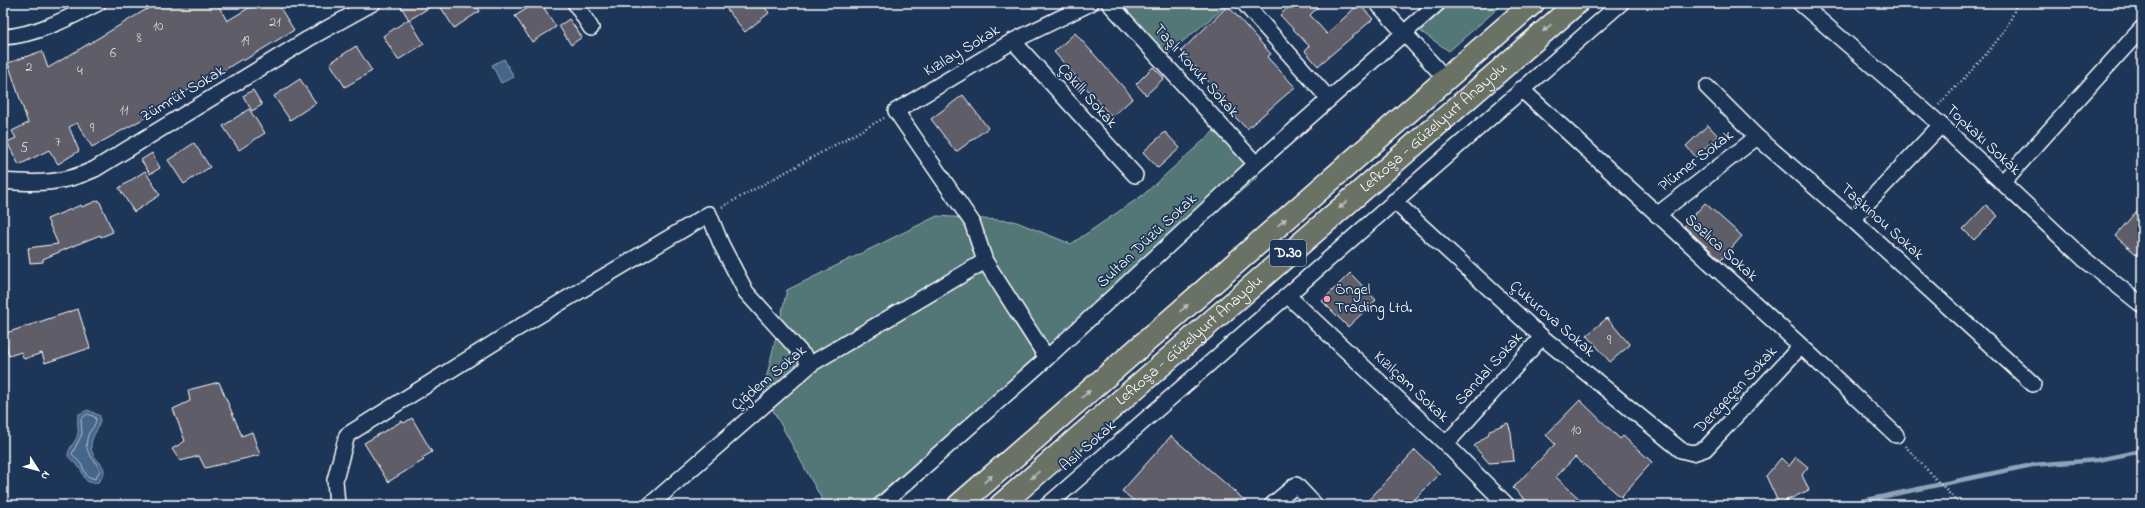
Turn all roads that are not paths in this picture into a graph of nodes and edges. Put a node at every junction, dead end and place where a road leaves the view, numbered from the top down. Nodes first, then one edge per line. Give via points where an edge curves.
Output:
1 (98, 3) edge
2 (372, 3) edge
3 (575, 3) edge
4 (1091, 3) edge
5 (1108, 3) edge
6 (1244, 3) edge
7 (1377, 3) edge
8 (1438, 3) edge
9 (1533, 3) edge
10 (1577, 3) edge
11 (1621, 3) edge
12 (1800, 3) edge
13 (591, 28) dead end
14 (2142, 28) edge
15 (1404, 33) junction
16 (3, 37) edge
17 (1012, 41) junction
18 (1445, 78) junction
19 (1707, 86) dead end
20 (1521, 89) junction
21 (1329, 99) junction
22 (1941, 125) junction
23 (1757, 137) junction
24 (1256, 164) junction
25 (1135, 175) dead end
26 (3, 181) edge
27 (2002, 182) junction
28 (1394, 201) junction
29 (1657, 215) junction
30 (1852, 219) junction
31 (985, 261) junction
32 (1288, 296) junction
33 (2142, 305) edge
34 (1542, 337) junction
35 (1801, 346) junction
36 (1047, 358) junction
37 (811, 364) junction
38 (2033, 384) dead end
39 (1896, 435) road end
40 (1446, 444) junction
41 (1694, 453) joint
42 (337, 505) edge
43 (650, 505) edge
44 (881, 505) edge
45 (959, 505) edge
46 (1001, 505) edge
47 (1048, 505) edge
48 (1272, 505) edge
49 (1315, 505) edge
50 (1507, 505) edge

1 - 16 street via 75,15 17,36
2 - 26 street, Zümrüt Sokak via 95,169 75,178 52,182 29,184
3 - 13 street
4 - 17 street, Kızılay Sokak
5 - 24 street, Taşlı Kovuk Sokak
6 - 21 street
7 - 15 street
8 - 15 street, Sultan Düzü Sokak
9 - 18 highway, Lefkoşa - Güzelyurt Anayolu / D.30
10 -> 46 highway, Lefkoşa - Güzelyurt Anayolu / D.30
11 - 20 street, Asil Sokak
12 - 22 street, Topkakı Sokak
14 - 27 street
15 - 18 street
15 - 21 street, Sultan Düzü Sokak
17 - 25 street, Çakıllı Sokak
17 - 31 street, Kızılay Sokak via 896,111 972,222
45 -> 18 highway, Lefkoşa - Güzelyurt Anayolu / D.30
19 - 23 street, Taşkınou Sokak
20 - 28 street, Asil Sokak
20 - 29 street, Sazlıca Sokak
21 - 24 street, Sultan Düzü Sokak
22 - 27 street, Topkakı Sokak
22 - 30 street
23 - 29 street, Plümer Sokak
23 - 30 street, Taşkınou Sokak
24 - 36 street, Sultan Düzü Sokak
27 - 33 street, Topkakı Sokak via 2084,260
28 - 32 street, Asil Sokak
28 - 34 street, Çukurova Sokak
29 - 35 street, Sazlıca Sokak
30 - 38 street, Taşkınou Sokak
31 - 36 street
31 - 37 street, Çığdem Sokak
32 - 40 street, Kızılçam Sokak
32 - 47 street, Asil Sokak
34 - 40 street, Sandal Sokak
34 - 41 street, Çukurova Sokak via 1681,450
35 - 39 street, Sazlıca Sokak
35 - 41 street, Deregeçen Sokak via 1705,449
36 - 44 street, Sultan Düzü Sokak
37 - 42 street via 746,292 721,244 709,214 516,329 347,435 335,480
37 - 43 street, Çığdem Sokak
40 - 50 street, Kızılçam Sokak
48 - 49 street via 1296,485

